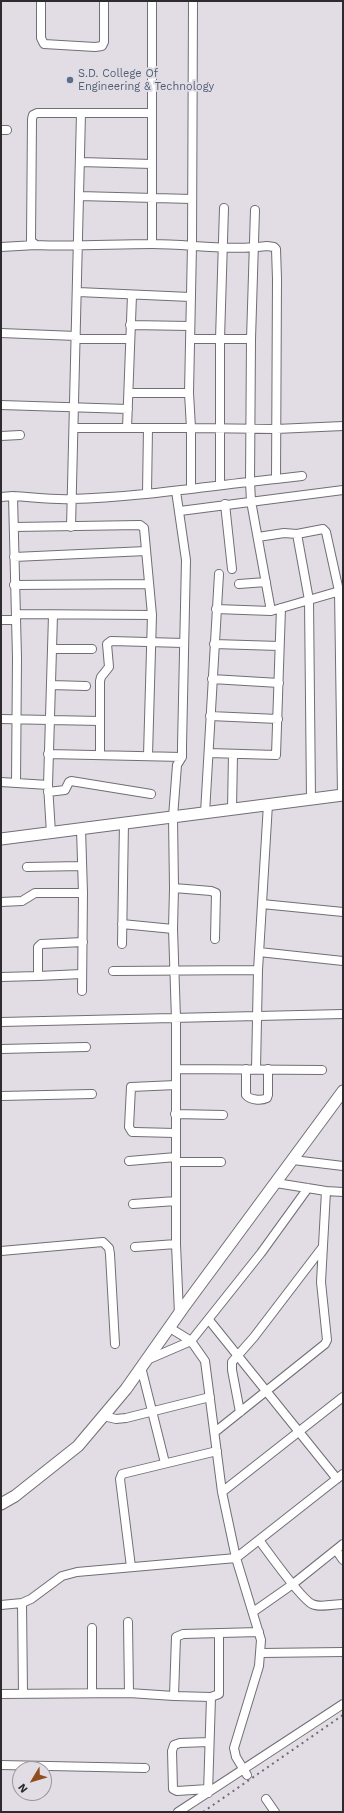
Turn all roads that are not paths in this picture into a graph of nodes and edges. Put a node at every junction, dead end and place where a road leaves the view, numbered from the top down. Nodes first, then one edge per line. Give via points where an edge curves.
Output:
1 (41, 1) edge
2 (104, 1) edge
3 (152, 1) edge
4 (193, 1) edge
5 (151, 112) junction
6 (81, 113) junction
7 (80, 162) junction
8 (152, 164) junction
9 (79, 196) junction
10 (152, 198) junction
11 (192, 199) junction
12 (224, 208) dead end
13 (254, 210) dead end
14 (152, 244) junction
15 (192, 245) junction
16 (36, 246) junction
17 (1, 247) edge
18 (79, 247) junction
19 (222, 248) junction
20 (254, 248) junction
21 (78, 292) junction
22 (132, 295) junction
23 (190, 297) junction
24 (130, 325) junction
25 (190, 326) junction
26 (1, 333) edge
27 (76, 338) junction
28 (130, 339) junction
29 (191, 339) junction
30 (220, 339) junction
31 (251, 339) junction
32 (129, 393) junction
33 (189, 393) junction
34 (1, 405) edge
35 (74, 408) junction
36 (128, 409) junction
37 (343, 426) edge
38 (74, 428) junction
39 (127, 428) junction
40 (148, 428) junction
41 (191, 428) junction
42 (251, 428) junction
43 (220, 429) junction
44 (276, 429) junction
45 (20, 435) dead end
46 (1, 436) edge
47 (302, 476) dead end
48 (276, 479) junction
49 (250, 482) junction
50 (220, 484) junction
51 (191, 489) junction
52 (343, 490) edge
53 (176, 491) junction
54 (147, 493) junction
55 (14, 496) junction
56 (1, 497) edge
57 (70, 499) junction
58 (251, 500) junction
59 (225, 504) junction
60 (180, 511) junction
61 (14, 527) junction
62 (71, 527) junction
63 (297, 534) junction
64 (258, 537) junction
65 (146, 551) junction
66 (14, 557) junction
67 (232, 569) dead end
68 (219, 574) dead end
69 (266, 582) junction
70 (150, 584) junction
71 (239, 584) dead end
72 (14, 585) junction
73 (341, 591) edge
74 (309, 600) junction
75 (281, 608) junction
76 (216, 609) junction
77 (271, 611) junction
78 (53, 615) junction
79 (152, 615) junction
80 (16, 617) junction
81 (1, 620) edge
82 (151, 643) junction
83 (184, 643) junction
84 (214, 644) junction
85 (279, 646) junction
86 (52, 649) junction
87 (92, 649) dead end
88 (212, 679) junction
89 (279, 683) junction
90 (51, 685) junction
91 (86, 686) dead end
92 (210, 716) junction
93 (1, 719) edge
94 (278, 719) junction
95 (16, 720) junction
96 (50, 720) junction
97 (100, 720) junction
98 (209, 753) junction
99 (48, 754) junction
100 (233, 754) junction
101 (100, 755) junction
102 (148, 755) junction
103 (182, 757) junction
104 (1, 782) edge
105 (16, 783) junction
106 (48, 789) junction
107 (151, 794) dead end
108 (343, 795) edge
109 (311, 799) junction
110 (268, 804) junction
111 (232, 809) junction
112 (205, 813) junction
113 (173, 817) junction
114 (124, 822) junction
115 (81, 829) junction
116 (51, 833) junction
117 (1, 839) edge
118 (82, 866) junction
119 (28, 867) dead end
120 (174, 888) junction
121 (83, 893) junction
122 (1, 902) edge
123 (262, 904) junction
124 (343, 912) edge
125 (122, 924) junction
126 (173, 929) junction
127 (215, 939) dead end
128 (83, 942) junction
129 (122, 944) dead end
130 (259, 952) junction
131 (343, 961) edge
132 (174, 969) junction
133 (258, 970) junction
134 (113, 971) dead end
135 (82, 974) junction
136 (38, 976) junction
137 (1, 977) edge
138 (82, 991) dead end
139 (343, 1014) edge
140 (256, 1016) junction
141 (176, 1019) junction
142 (1, 1022) edge
143 (86, 1047) dead end
144 (1, 1049) edge
145 (176, 1069) junction
146 (246, 1069) junction
147 (256, 1069) junction
148 (268, 1069) junction
149 (322, 1070) dead end
150 (176, 1085) junction
151 (343, 1092) edge
152 (92, 1094) dead end
153 (1, 1096) edge
154 (175, 1114) junction
155 (223, 1115) dead end
156 (175, 1133) junction
157 (129, 1160) dead end
158 (176, 1160) junction
159 (293, 1160) junction
160 (220, 1162) dead end
161 (343, 1166) edge
162 (276, 1183) junction
163 (308, 1188) junction
164 (326, 1191) junction
165 (343, 1192) edge
166 (176, 1201) junction
167 (133, 1204) dead end
168 (176, 1244) junction
169 (135, 1247) dead end
170 (322, 1248) junction
171 (1, 1251) edge
172 (179, 1314) junction
173 (209, 1320) junction
174 (170, 1328) junction
175 (191, 1341) junction
176 (115, 1344) dead end
177 (237, 1354) junction
178 (144, 1364) junction
179 (266, 1391) junction
180 (210, 1397) junction
181 (343, 1397) edge
182 (152, 1411) junction
183 (240, 1412) junction
184 (103, 1416) junction
185 (299, 1431) junction
186 (215, 1432) junction
187 (217, 1450) junction
188 (165, 1463) junction
189 (340, 1476) edge
190 (222, 1492) junction
191 (1, 1504) edge
192 (259, 1540) junction
193 (343, 1544) edge
194 (336, 1550) junction
195 (236, 1558) junction
196 (343, 1560) edge
197 (131, 1567) junction
198 (293, 1584) junction
199 (22, 1603) junction
200 (343, 1604) edge
201 (1, 1605) edge
202 (253, 1612) junction
203 (128, 1622) dead end
204 (92, 1628) dead end
205 (258, 1632) junction
206 (219, 1635) junction
207 (343, 1652) edge
208 (261, 1653) junction
209 (92, 1693) junction
210 (129, 1693) junction
211 (1, 1694) edge
212 (23, 1694) junction
213 (174, 1696) junction
214 (211, 1697) junction
215 (343, 1704) edge
216 (209, 1742) junction
217 (1, 1766) edge
218 (145, 1768) dead end
219 (245, 1772) junction
220 (208, 1791) junction
221 (266, 1799) dead end
222 (178, 1812) edge
223 (276, 1812) edge

1 - 2 street via 41,38 44,44 95,47 102,46 104,42
3 - 5 street
4 - 11 street
5 - 6 street
5 - 8 street
6 - 7 street
6 - 16 street via 33,115 31,238
7 - 8 street
7 - 9 street
8 - 10 street
9 - 10 street
9 - 18 street
10 - 11 street
10 - 14 street
11 - 15 street
12 - 19 street
13 - 20 street
14 - 15 street
14 - 18 street
15 - 19 street
15 - 23 street
16 - 17 street
16 - 18 street
18 - 21 street
19 - 20 street
19 - 30 street
20 - 31 street
20 - 44 street via 267,246 276,249
21 - 22 street
21 - 27 street
22 - 23 street
22 - 24 street
23 - 25 street
24 - 25 street
24 - 28 street
25 - 29 street
26 - 27 street
27 - 28 street
27 - 35 street
28 - 32 street
29 - 30 street
29 - 33 street
30 - 31 street
30 - 43 street
31 - 42 street
32 - 33 street
32 - 36 street
33 - 41 street
34 - 35 street
35 - 36 street
35 - 38 street
36 - 39 street
37 - 44 street
38 - 39 street
38 - 57 street
39 - 40 street
40 - 41 street
40 - 54 street
41 - 43 street
41 - 51 street
42 - 43 street
42 - 44 street
42 - 49 street
43 - 50 street
44 - 48 street
45 - 46 street
47 - 48 street
48 - 49 street
49 - 50 street
49 - 58 street
50 - 51 street
51 - 53 street
52 - 58 street
53 - 54 street
53 - 60 street
54 - 57 street
55 - 56 street
55 - 57 street
55 - 61 street
57 - 62 street
58 - 59 street
58 - 64 street
59 - 60 street
59 - 67 street
60 - 83 street via 186,560
61 - 62 street
61 - 66 street
62 - 65 street via 140,526 144,528
63 - 64 street
63 - 73 street via 325,530
63 - 74 street
64 - 69 street
65 - 66 street
65 - 70 street
66 - 72 street
68 - 76 street
69 - 71 street
69 - 77 street
70 - 72 street
70 - 79 street
72 - 80 street
73 - 74 street
73 - 108 street
74 - 75 street
74 - 109 street
75 - 77 street
75 - 85 street
76 - 77 street
76 - 84 street
78 - 79 street
78 - 80 street
78 - 86 street
79 - 82 street
80 - 81 street
80 - 95 street
82 - 83 street
82 - 97 street via 111,641 107,644 109,667 100,680
82 - 102 street
83 - 103 street
84 - 85 street
84 - 88 street
85 - 89 street
86 - 87 street
86 - 90 street
88 - 89 street
88 - 92 street
89 - 94 street
90 - 91 street
90 - 96 street
92 - 94 street
92 - 98 street
93 - 95 street
94 - 100 street via 276,754
95 - 96 street
95 - 105 street
96 - 97 street
96 - 99 street
97 - 101 street
98 - 100 street
98 - 112 street
99 - 101 street
99 - 106 street
100 - 111 street
101 - 102 street
102 - 103 street
103 - 113 street via 177,765
104 - 105 street
105 - 106 street
106 - 107 street via 65,790 71,781
106 - 116 street
108 - 109 main road
109 - 110 main road
110 - 111 main road
110 - 123 street
111 - 112 main road
112 - 113 main road
113 - 114 main road
113 - 120 street
114 - 115 main road
114 - 125 street
115 - 116 main road
115 - 118 street
116 - 117 main road
118 - 119 street
118 - 121 street
120 - 126 street
120 - 127 street via 211,890 216,893
121 - 122 street via 35,893 22,901
121 - 128 street
123 - 124 street
123 - 130 street
125 - 126 street
125 - 129 street
126 - 132 street
128 - 135 street
128 - 136 street via 40,944
130 - 131 street
130 - 133 street
132 - 133 street
132 - 134 street
132 - 141 street
133 - 140 street
135 - 136 street
135 - 138 street
136 - 137 street
139 - 140 street
140 - 141 street
140 - 147 street
141 - 142 street
141 - 145 street
143 - 144 street
145 - 146 street
145 - 150 street
146 - 147 street
146 - 148 street via 246,1095 262,1100 267,1098 268,1094
147 - 148 street
148 - 149 street
150 - 154 street
150 - 156 street via 131,1087 129,1127 135,1132
151 - 159 main road
152 - 153 street
154 - 155 street
154 - 156 street
156 - 158 street
157 - 158 street
158 - 160 street
158 - 166 street
159 - 161 street
159 - 162 main road
162 - 163 street
162 - 172 main road
163 - 164 street
163 - 173 street
164 - 165 street
164 - 170 street
166 - 167 street
166 - 168 street
168 - 169 street
168 - 172 street
170 - 177 street via 254,1338
170 - 179 street via 321,1293 327,1340
171 - 176 street via 103,1242 106,1244 110,1254
172 - 174 main road
173 - 175 street
173 - 177 street
174 - 175 street
174 - 178 main road
175 - 178 street
175 - 180 street via 205,1360
177 - 179 street
177 - 183 street via 232,1367
178 - 182 street
178 - 184 main road
179 - 183 street
179 - 185 street
180 - 182 street
180 - 186 street
181 - 185 street
182 - 184 street via 121,1419
182 - 188 street
183 - 186 street
184 - 191 main road via 78,1446 15,1496
185 - 189 street
185 - 190 street
186 - 187 street
187 - 188 street
187 - 190 street
188 - 197 street via 124,1473 120,1479
189 - 192 street
190 - 195 street
192 - 195 street
192 - 198 street
193 - 194 street
194 - 196 street
194 - 198 street
195 - 197 street
195 - 202 street
197 - 199 street via 67,1575
198 - 200 street via 313,1605
198 - 202 street
199 - 201 street
199 - 212 street
202 - 205 street
203 - 210 street
204 - 209 street
205 - 206 street
205 - 208 street
206 - 213 street via 183,1634 176,1637
206 - 214 street via 220,1692 218,1696
207 - 208 street
208 - 219 street via 234,1745 236,1756
209 - 210 street
209 - 212 street
210 - 213 street
211 - 212 street
213 - 214 street
214 - 216 street
215 - 219 street
216 - 220 street
216 - 220 street via 180,1743 174,1745 172,1751 172,1789
217 - 218 street
219 - 220 street
220 - 222 street
221 - 223 street

